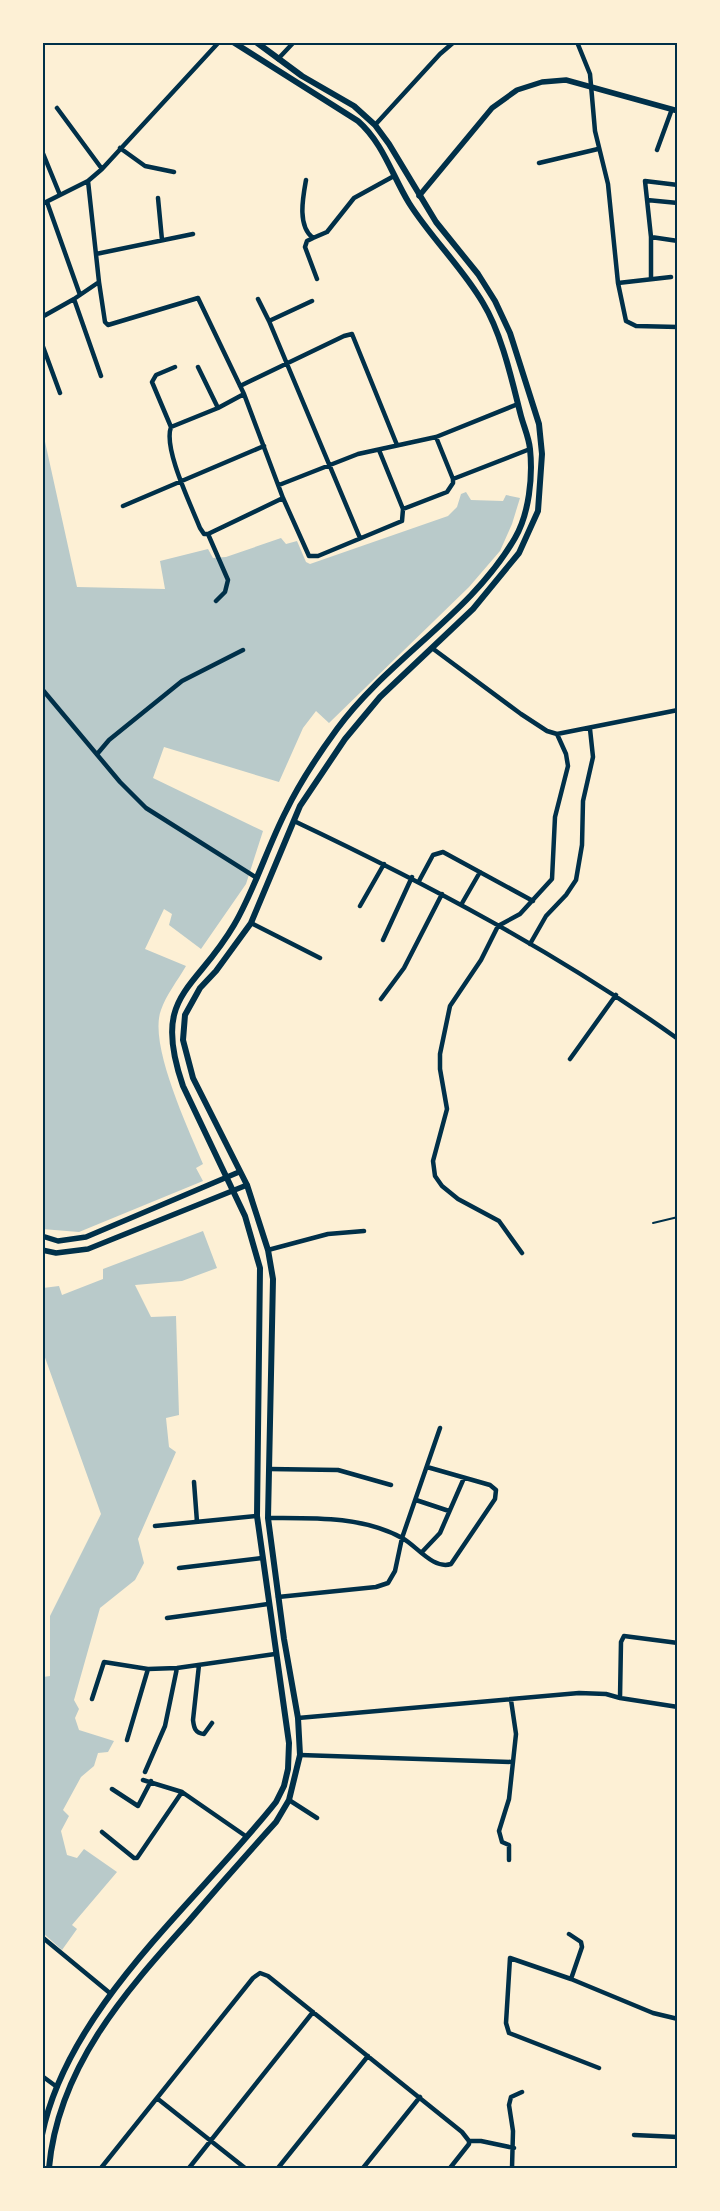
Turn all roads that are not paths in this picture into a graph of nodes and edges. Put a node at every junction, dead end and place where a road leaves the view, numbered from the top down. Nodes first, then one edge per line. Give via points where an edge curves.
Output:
1 (219, 42) edge
2 (233, 42) edge
3 (256, 42) edge
4 (294, 42) edge
5 (454, 42) edge
6 (577, 42) edge
7 (278, 59) junction
8 (593, 89) junction
9 (57, 108) dead end
10 (675, 110) edge
11 (375, 125) junction
12 (120, 148) junction
13 (598, 149) junction
14 (657, 150) dead end
15 (42, 151) edge
16 (539, 163) dead end
17 (102, 169) junction
18 (174, 172) dead end
19 (394, 176) junction
20 (306, 180) dead end
21 (88, 181) junction
22 (678, 185) edge
23 (60, 195) junction
24 (419, 196) junction
25 (158, 198) dead end
26 (647, 200) junction
27 (408, 202) junction
28 (45, 203) edge
29 (678, 203) edge
30 (193, 234) dead end
31 (651, 237) junction
32 (313, 238) junction
33 (162, 240) junction
34 (678, 241) edge
35 (96, 254) junction
36 (671, 277) dead end
37 (650, 278) junction
38 (317, 279) dead end
39 (99, 282) junction
40 (618, 283) junction
41 (80, 295) junction
42 (74, 299) junction
43 (258, 299) dead end
44 (312, 300) dead end
45 (42, 317) edge
46 (269, 321) junction
47 (678, 327) edge
48 (42, 344) edge
49 (288, 365) junction
50 (175, 367) dead end
51 (198, 367) dead end
52 (522, 372) junction
53 (101, 376) dead end
54 (510, 377) junction
55 (240, 386) junction
56 (60, 393) dead end
57 (244, 394) junction
58 (531, 400) junction
59 (518, 404) junction
60 (218, 408) junction
61 (171, 426) junction
62 (436, 437) junction
63 (397, 444) junction
64 (264, 446) junction
65 (530, 449) junction
66 (379, 450) junction
67 (328, 464) junction
68 (453, 479) junction
69 (182, 480) junction
70 (279, 485) junction
71 (283, 498) junction
72 (123, 506) dead end
73 (403, 509) junction
74 (208, 534) junction
75 (360, 538) junction
76 (216, 601) dead end
77 (464, 601) junction
78 (473, 609) junction
79 (443, 622) junction
80 (451, 631) junction
81 (432, 648) junction
82 (243, 650) dead end
83 (42, 688) edge
84 (678, 710) edge
85 (590, 729) junction
86 (560, 734) junction
87 (98, 754) junction
88 (294, 821) junction
89 (384, 864) junction
90 (480, 872) junction
91 (412, 877) junction
92 (257, 878) junction
93 (419, 881) junction
94 (442, 894) junction
95 (532, 901) junction
96 (461, 905) junction
97 (360, 906) dead end
98 (251, 923) junction
99 (498, 926) junction
100 (383, 940) dead end
101 (530, 944) junction
102 (320, 958) dead end
103 (616, 995) junction
104 (381, 999) dead end
105 (678, 1039) edge
106 (570, 1059) dead end
107 (239, 1172) junction
108 (226, 1177) junction
109 (247, 1185) junction
110 (233, 1191) junction
111 (678, 1218) edge
112 (653, 1223) dead end
113 (364, 1231) dead end
114 (42, 1236) edge
115 (42, 1250) edge
116 (268, 1250) junction
117 (522, 1253) dead end
118 (440, 1428) dead end
119 (258, 1430) junction
120 (270, 1430) junction
121 (427, 1467) junction
122 (269, 1469) junction
123 (464, 1478) junction
124 (194, 1482) dead end
125 (391, 1485) dead end
126 (416, 1500) junction
127 (449, 1511) junction
128 (257, 1516) junction
129 (268, 1518) junction
130 (197, 1522) junction
131 (156, 1526) dead end
132 (402, 1538) junction
133 (422, 1552) junction
134 (262, 1558) junction
135 (180, 1568) dead end
136 (278, 1598) junction
137 (268, 1604) junction
138 (167, 1618) dead end
139 (678, 1643) edge
140 (275, 1654) junction
141 (199, 1665) junction
142 (148, 1668) junction
143 (177, 1668) junction
144 (92, 1698) dead end
145 (620, 1698) junction
146 (511, 1700) junction
147 (678, 1707) edge
148 (298, 1718) junction
149 (212, 1723) dead end
150 (127, 1740) dead end
151 (300, 1755) junction
152 (512, 1762) junction
153 (145, 1772) dead end
154 (143, 1780) dead end
155 (151, 1781) junction
156 (112, 1789) dead end
157 (182, 1792) junction
158 (289, 1800) junction
159 (317, 1818) dead end
160 (102, 1832) dead end
161 (247, 1837) junction
162 (509, 1860) dead end
163 (569, 1934) dead end
164 (42, 1937) edge
165 (571, 1979) junction
166 (111, 1994) junction
167 (313, 2012) junction
168 (678, 2019) edge
169 (88, 2030) junction
170 (97, 2037) junction
171 (77, 2047) junction
172 (87, 2054) junction
173 (368, 2056) junction
174 (599, 2068) dead end
175 (42, 2076) edge
176 (57, 2087) junction
177 (522, 2092) dead end
178 (420, 2097) junction
179 (158, 2100) junction
180 (42, 2135) edge
181 (634, 2135) dead end
182 (678, 2137) edge
183 (469, 2141) junction
184 (211, 2142) junction
185 (514, 2148) junction
186 (49, 2168) edge
187 (101, 2168) edge
188 (189, 2168) edge
189 (244, 2168) edge
190 (278, 2168) edge
191 (363, 2168) edge
192 (450, 2168) edge
193 (512, 2168) edge

1 - 12 street
2 - 19 main road via 369,130
3 - 7 main road
4 - 7 street
5 - 11 street
6 - 8 street via 588,64
7 - 11 main road via 354,106
8 - 10 street
8 - 13 street
8 - 24 street via 556,80 517,90 501,100 476,126
9 - 17 street
10 - 14 street
11 - 24 main road
12 - 17 street
12 - 18 street via 142,165
13 - 16 street
13 - 40 street via 608,184
15 - 23 street
17 - 21 street
19 - 27 main road
19 - 32 street via 354,198 327,232
20 - 32 street via 303,217 309,236
21 - 23 street
21 - 35 street
22 - 26 street via 645,181
23 - 28 street
24 - 27 main road
24 - 52 main road via 495,301
25 - 33 street
26 - 29 street
26 - 31 street
27 - 54 main road via 483,302 498,336
28 - 41 street
30 - 33 street
31 - 34 street
31 - 37 street
32 - 38 street via 305,247
33 - 35 street
35 - 39 street
36 - 37 street
37 - 40 street
39 - 41 street
39 - 55 street via 105,322 111,326 198,298
40 - 47 street via 628,323
41 - 42 street
42 - 45 street
42 - 53 street
43 - 46 street
44 - 46 street
46 - 49 street
48 - 56 street
49 - 55 street
49 - 63 street via 352,334
49 - 67 street
50 - 61 street via 156,375 152,382
51 - 60 street
52 - 54 main road
52 - 58 main road
54 - 59 main road
55 - 57 street
57 - 60 street
57 - 64 street
58 - 59 main road
58 - 78 main road via 539,424 542,454 538,511 519,553
59 - 62 street
59 - 65 main road
60 - 61 street
61 - 69 street via 170,448
62 - 63 street
62 - 68 street
63 - 66 street
64 - 69 street
64 - 70 street
65 - 68 street
65 - 77 main road via 530,482 517,535
66 - 67 street
66 - 73 street
67 - 70 street
67 - 75 street
68 - 73 street via 447,492
69 - 72 street
69 - 74 street via 200,528
70 - 71 street
71 - 74 street
71 - 75 street via 309,556 318,556
73 - 75 street via 402,521
74 - 76 street via 228,580 226,592
77 - 78 main road
77 - 79 main road
78 - 80 main road
79 - 80 main road
79 - 92 main road via 360,701 334,733 298,787
80 - 81 main road
81 - 86 street via 521,714 547,731
81 - 88 main road via 380,697 345,739 322,771
82 - 87 street via 182,681 109,740
83 - 87 street
84 - 85 street
85 - 86 street
85 - 101 street via 593,757 583,801 582,845 576,880 542,921
86 - 95 street via 568,766 555,817 553,874
87 - 92 street via 146,808
88 - 89 street
88 - 98 main road
89 - 91 street
89 - 97 street
90 - 93 street via 439,852 433,855
90 - 95 street
90 - 96 street
91 - 93 street
91 - 100 street
92 - 108 main road via 229,933 179,999 171,1032 172,1049 183,1086
93 - 94 street
94 - 96 street
94 - 104 street via 404,968
95 - 99 street via 520,914
96 - 99 street
98 - 102 street
98 - 107 main road via 191,1001 182,1024 193,1078
99 - 101 street
99 - 117 street via 482,960 454,1000 447,1017 440,1063 447,1109 433,1166 442,1186 458,1199 495,1218
101 - 103 street
103 - 105 street
103 - 106 street
107 - 108 street
107 - 109 main road
108 - 110 main road
108 - 114 street via 86,1238 58,1241
109 - 110 street
109 - 116 main road
110 - 115 street via 88,1249 56,1253
110 - 119 main road via 246,1216 260,1268
111 - 112 lane
113 - 116 street via 328,1234
116 - 120 main road via 274,1312
118 - 121 street
119 - 120 main road
119 - 128 main road
120 - 122 main road
121 - 123 street
121 - 126 street
122 - 125 street via 338,1470
122 - 129 main road
123 - 127 street
123 - 133 street via 490,1485 496,1490 495,1499 451,1564 439,1565
124 - 130 street
126 - 127 street
126 - 132 street
127 - 133 street via 440,1533
128 - 130 street
128 - 134 main road
129 - 132 street via 311,1518 366,1524
129 - 136 main road
130 - 131 street
132 - 133 street
132 - 136 street via 395,1571 384,1586
134 - 135 street
134 - 137 main road
136 - 148 main road
137 - 138 street
137 - 140 main road
139 - 145 street via 624,1636 621,1642
140 - 141 street
140 - 161 main road via 286,1714 288,1769 276,1802
141 - 143 street
141 - 149 street via 194,1728 204,1734
142 - 143 street
142 - 144 street via 104,1662
142 - 150 street
143 - 153 street via 165,1726
145 - 146 street via 579,1693
145 - 147 street
146 - 148 street
146 - 152 street via 516,1734
148 - 151 main road
151 - 152 street
151 - 158 main road
152 - 162 street via 510,1799 499,1831 502,1842 509,1845
154 - 155 street
155 - 156 street via 138,1806
155 - 157 street
157 - 160 street via 137,1858
157 - 161 street
158 - 159 street
158 - 170 main road via 276,1822 130,1988
161 - 166 main road
163 - 165 street via 581,1942 582,1947
164 - 166 street
165 - 168 street via 653,2013
165 - 174 street via 510,1958 507,2028 512,2036
166 - 169 main road
167 - 173 street
167 - 179 street via 268,1976 256,1974
167 - 184 street
169 - 170 main road
169 - 171 main road
170 - 172 main road
171 - 172 main road
171 - 176 main road
172 - 186 main road via 57,2118
173 - 178 street
173 - 190 street
175 - 176 street
176 - 180 main road
177 - 185 street via 511,2098 509,2105
178 - 183 street
178 - 191 street
179 - 184 street
179 - 187 street
181 - 182 street
183 - 185 street via 481,2140
183 - 192 street
184 - 188 street
184 - 189 street
185 - 193 street

